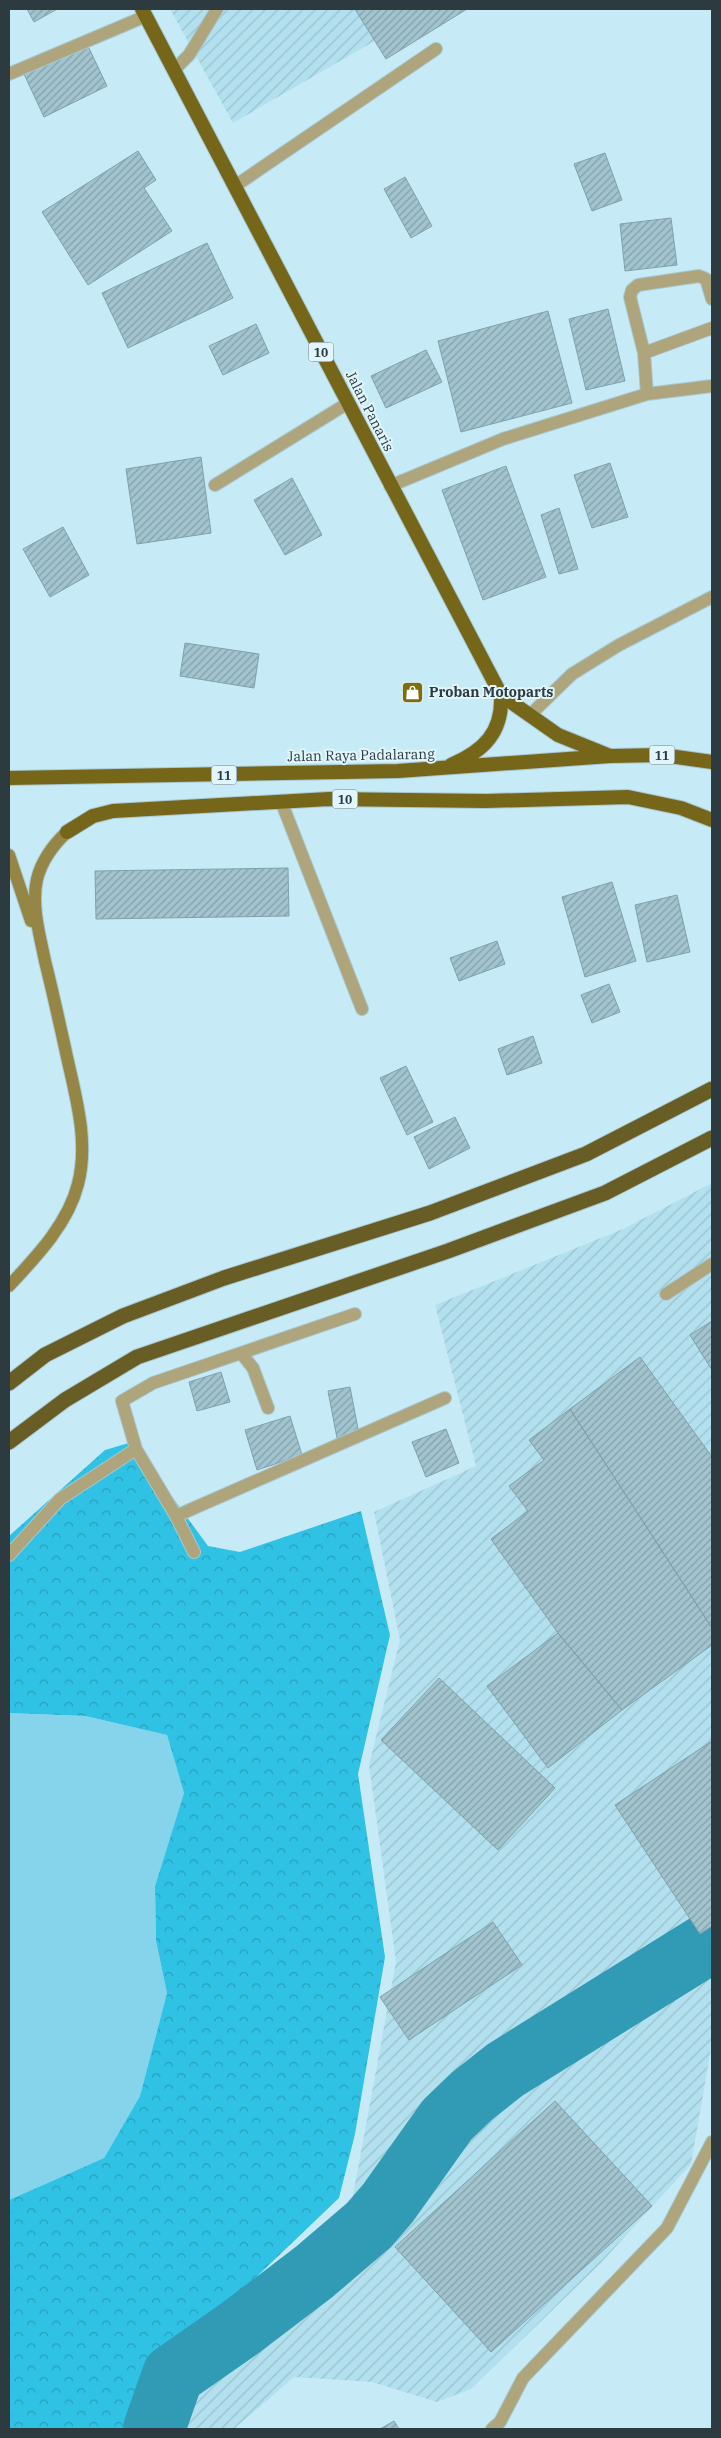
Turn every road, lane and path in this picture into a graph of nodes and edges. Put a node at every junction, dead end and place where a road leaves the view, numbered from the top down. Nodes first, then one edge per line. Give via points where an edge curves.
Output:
1 (217, 9) edge
2 (144, 12) edge
3 (436, 49) dead end
4 (174, 70) junction
5 (9, 74) edge
6 (235, 186) junction
7 (712, 299) edge
8 (712, 328) edge
9 (644, 353) junction
10 (712, 386) edge
11 (646, 394) junction
12 (348, 403) junction
13 (215, 485) dead end
14 (390, 486) junction
15 (712, 597) edge
16 (501, 695) junction
17 (530, 715) junction
18 (610, 756) junction
19 (712, 762) edge
20 (440, 770) junction
21 (9, 778) edge
22 (281, 802) junction
23 (712, 820) edge
24 (67, 832) joint
25 (9, 856) edge
26 (362, 1009) dead end
27 (60, 1024) junction
28 (712, 1089) edge
29 (712, 1138) edge
30 (712, 1264) edge
31 (9, 1286) edge
32 (666, 1294) dead end
33 (355, 1314) dead end
34 (241, 1353) junction
35 (9, 1383) edge
36 (445, 1398) dead end
37 (268, 1408) dead end
38 (9, 1442) edge
39 (136, 1449) junction
40 (176, 1516) junction
41 (194, 1552) dead end
42 (9, 1555) edge
43 (712, 2142) edge
44 (499, 2427) edge

1 - 4 street via 189,55
2 - 4 highway, Jalan Panaris / 10
2 - 5 street
3 - 6 street
4 - 6 highway, Jalan Panaris / 10
6 - 12 highway, Jalan Panaris / 10
7 - 9 street via 706,279 699,276 638,285 630,297
8 - 9 street
9 - 11 street
10 - 11 street
11 - 14 street via 503,439
12 - 13 street
12 - 14 highway, Jalan Panaris / 10
14 - 16 highway, Jalan Panaris / 10
15 - 17 street via 619,645 572,674
16 - 17 highway, Jalan Panaris / 10
16 - 20 highway via 500,718 492,736 463,760
17 - 18 highway, Jalan Panaris / 10 via 558,735
18 - 19 highway, Jalan Raya Padalarang / 11 via 662,755
18 - 20 highway, Jalan Raya Padalarang / 11
20 - 21 highway, Jalan Raya Padalarang / 11
22 - 23 highway, 10 via 628,797 681,808
22 - 24 highway, 10 via 113,811 93,816
22 - 26 street
24 - 27 main road via 46,857 36,890 39,932
25 - 27 main road via 29,911
27 - 31 main road via 80,1120 82,1154 78,1185 60,1224
28 - 35 highway via 586,1154 430,1213 224,1278 123,1316 45,1355
29 - 38 highway via 605,1194 448,1252 137,1357 65,1400
30 - 32 street
33 - 34 street
34 - 37 street via 253,1368
34 - 39 street via 153,1383 122,1401
36 - 40 street
39 - 40 street
39 - 42 street via 60,1499
40 - 41 street
43 - 44 street via 668,2228 523,2378

